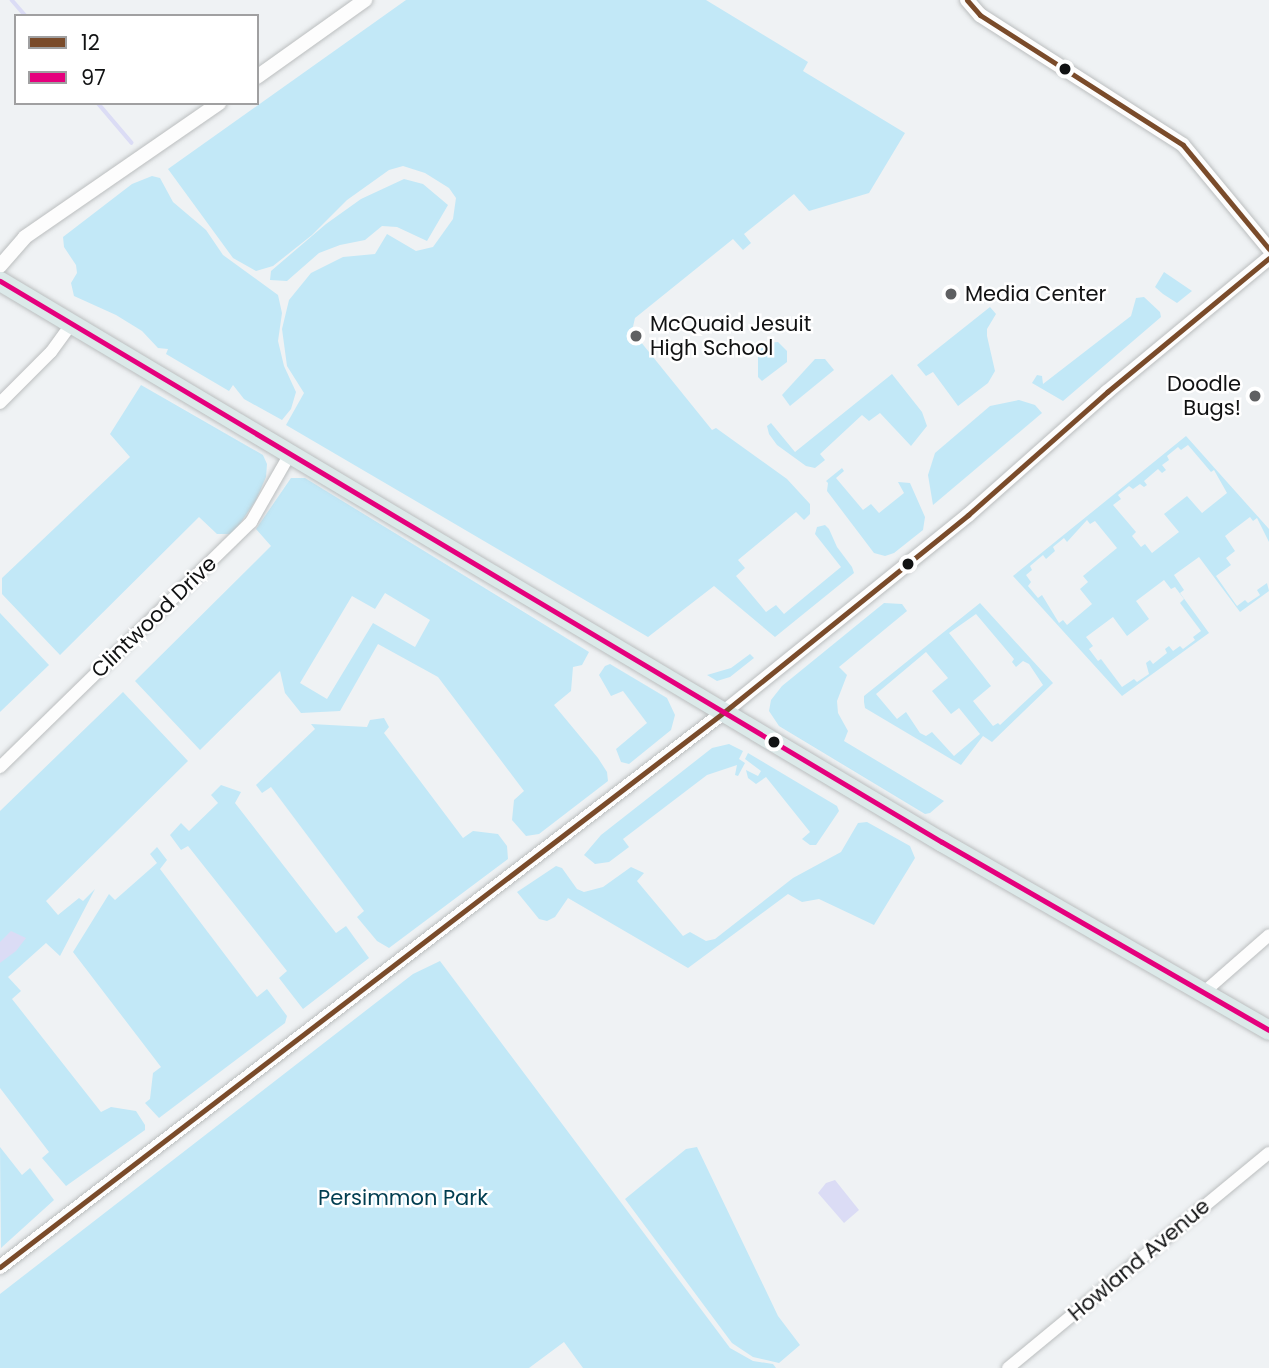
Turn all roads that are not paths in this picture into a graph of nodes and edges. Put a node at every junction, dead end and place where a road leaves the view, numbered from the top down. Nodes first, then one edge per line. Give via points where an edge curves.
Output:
1 (365, 0) edge
2 (967, 0) edge
3 (259, 76) edge
4 (216, 105) edge
5 (1269, 249) edge
6 (1269, 258) edge
7 (0, 265) edge
8 (0, 281) edge
9 (71, 324) junction
10 (0, 403) edge
11 (290, 454) junction
12 (724, 712) junction
13 (0, 767) edge
14 (1269, 935) edge
15 (1204, 992) junction
16 (1269, 1030) edge
17 (1269, 1153) edge
18 (0, 1267) edge
19 (1008, 1368) edge

1 - 3 street
2 - 5 street via 980,15 1183,145
4 - 7 street via 25,237
6 - 12 street via 968,515
8 - 9 main road
9 - 10 street via 51,352
9 - 11 main road
11 - 12 main road
11 - 13 street, Clintwood Drive via 246,528
12 - 15 main road
12 - 18 street
14 - 15 street
15 - 16 main road
17 - 19 street, Howland Avenue

